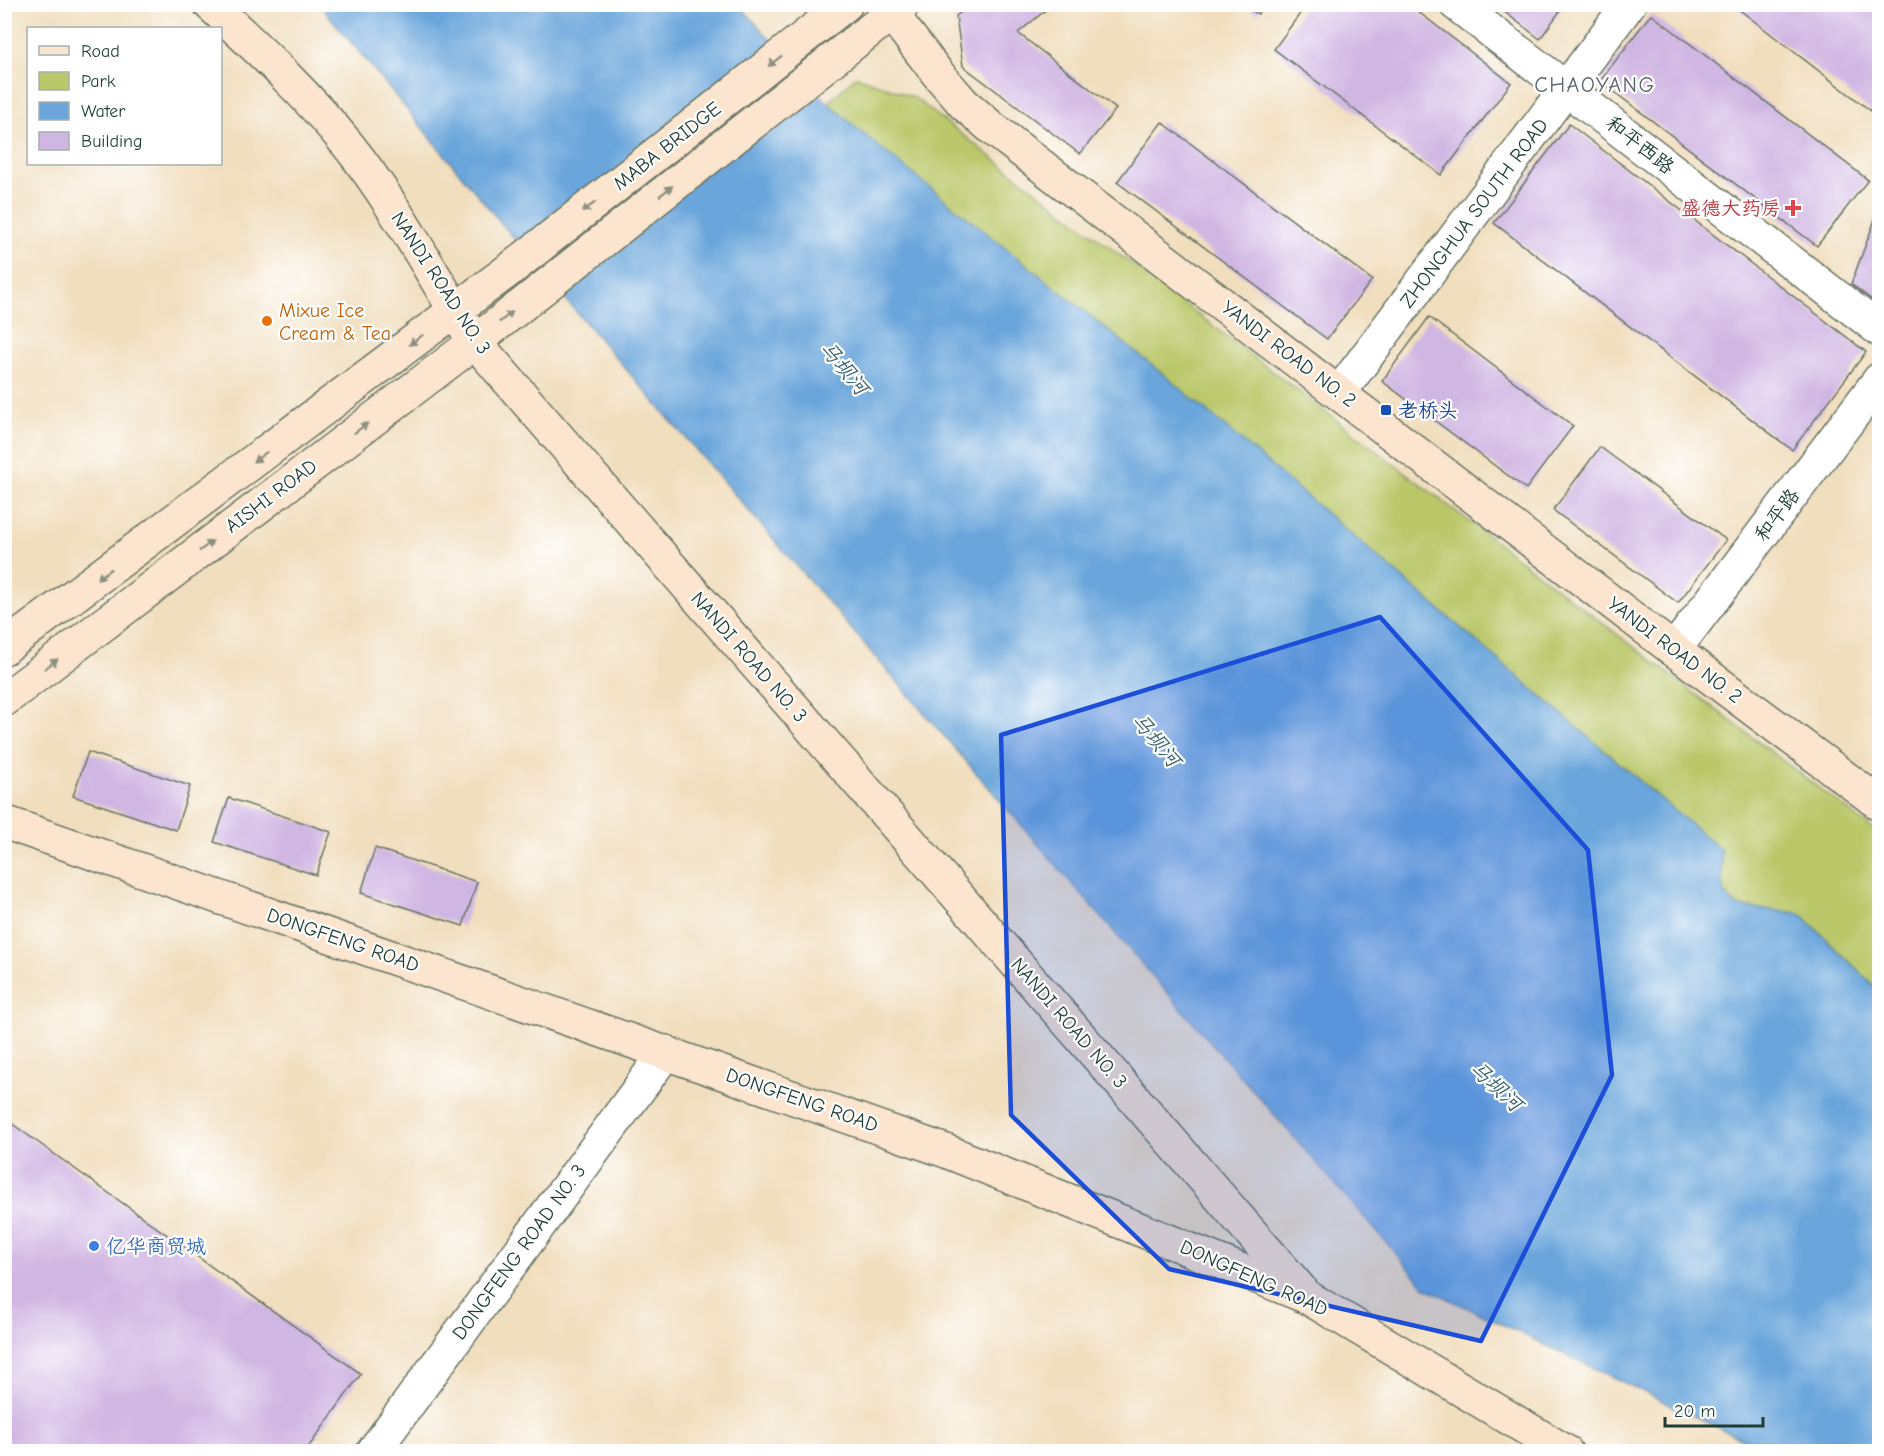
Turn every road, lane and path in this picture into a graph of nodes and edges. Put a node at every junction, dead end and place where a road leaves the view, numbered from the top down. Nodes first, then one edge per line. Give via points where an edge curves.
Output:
1 (210, 4) edge
2 (1456, 4) edge
3 (1629, 4) edge
4 (893, 8) edge
5 (834, 14) edge
6 (1567, 88) junction
7 (513, 267) joint
8 (537, 292) joint
9 (455, 311) junction
10 (1880, 330) edge
11 (475, 342) junction
12 (1880, 379) edge
13 (1340, 392) junction
14 (4, 648) edge
15 (1674, 650) junction
16 (4, 700) edge
17 (1880, 804) edge
18 (4, 822) edge
19 (666, 1053) junction
20 (1307, 1297) junction
21 (373, 1452) edge
22 (1566, 1452) edge

1 - 9 main road, NANDI ROAD NO. 3 via 310,101 348,145 384,194
2 - 6 street, 和平西路
3 - 6 street, ZHONGHUA SOUTH ROAD
8 -> 4 main road, MABA BRIDGE
4 - 13 main road, YANDI ROAD NO. 2 via 938,75 964,104
5 -> 7 main road, MABA BRIDGE
6 - 10 street, 和平西路
6 - 13 street, ZHONGHUA SOUTH ROAD
7 - 9 main road, AISHI ROAD
11 -> 8 main road, AISHI ROAD
9 - 11 main road, NANDI ROAD NO. 3
9 -> 14 main road, AISHI ROAD
16 -> 11 main road, AISHI ROAD
11 - 20 main road, NANDI ROAD NO. 3
12 - 15 street, 和平路
13 - 15 main road, YANDI ROAD NO. 2
15 - 17 main road, YANDI ROAD NO. 2
18 - 19 main road, DONGFENG ROAD
19 - 20 main road, DONGFENG ROAD via 946,1151
19 - 21 street, DONGFENG ROAD NO. 3
20 - 22 main road, DONGFENG ROAD

